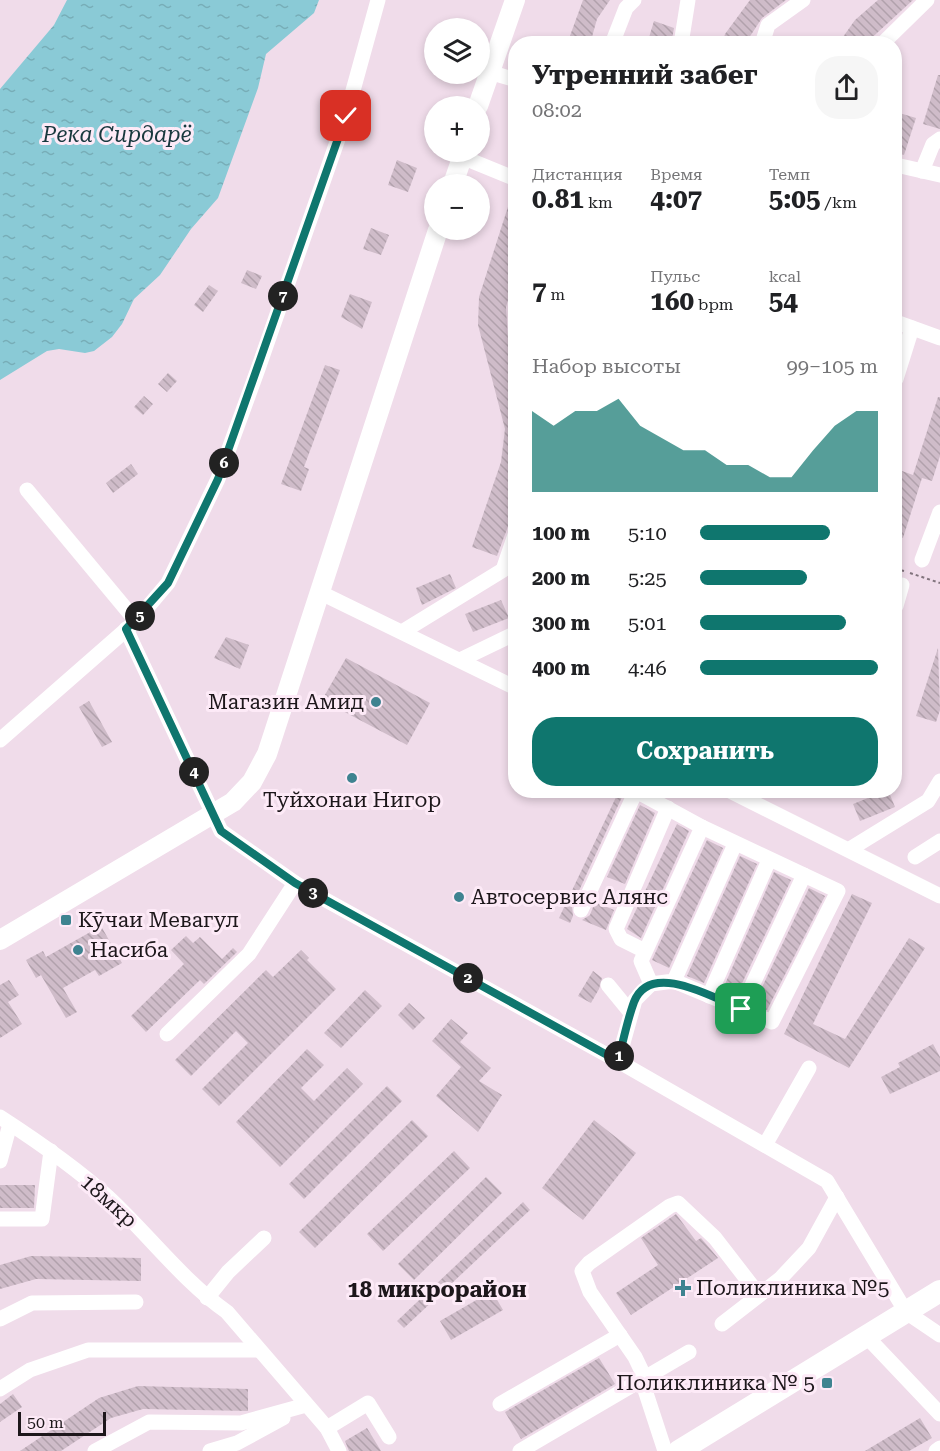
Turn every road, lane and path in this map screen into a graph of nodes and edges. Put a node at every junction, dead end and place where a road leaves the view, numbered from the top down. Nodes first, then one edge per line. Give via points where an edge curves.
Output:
1 (378, 0) edge
2 (515, 0) edge
3 (634, 0) edge
4 (688, 0) edge
5 (803, 0) edge
6 (927, 0) edge
7 (615, 36) edge
8 (682, 36) edge
9 (765, 36) edge
10 (890, 36) edge
11 (490, 69) edge
12 (490, 72) edge
13 (508, 78) edge
14 (940, 139) edge
15 (480, 162) edge
16 (902, 166) edge
17 (922, 171) junction
18 (508, 175) edge
19 (940, 176) edge
20 (435, 240) edge
21 (902, 324) edge
22 (912, 328) junction
23 (939, 333) edge
24 (902, 360) edge
25 (27, 490) dead end
26 (940, 512) edge
27 (508, 555) edge
28 (922, 560) dead end
29 (902, 571) edge
30 (940, 583) edge
31 (319, 592) junction
32 (131, 625) junction
33 (402, 632) junction
34 (508, 637) edge
35 (460, 660) junction
36 (508, 684) edge
37 (0, 740) edge
38 (940, 781) edge
39 (633, 798) edge
40 (649, 798) edge
41 (756, 798) edge
42 (668, 808) junction
43 (214, 814) junction
44 (702, 827) junction
45 (940, 841) edge
46 (735, 844) junction
47 (850, 849) junction
48 (915, 856) dead end
49 (769, 860) junction
50 (804, 875) junction
51 (295, 883) junction
52 (940, 896) edge
53 (582, 910) dead end
54 (0, 940) edge
55 (645, 951) junction
56 (674, 981) junction
57 (651, 984) junction
58 (608, 985) dead end
59 (710, 996) junction
60 (741, 1009) junction
61 (632, 1012) junction
62 (167, 1034) dead end
63 (618, 1061) junction
64 (809, 1068) dead end
65 (5, 1120) edge
66 (765, 1145) junction
67 (51, 1151) junction
68 (0, 1161) edge
69 (837, 1197) junction
70 (0, 1219) edge
71 (264, 1238) dead end
72 (940, 1291) edge
73 (759, 1295) junction
74 (207, 1298) junction
75 (136, 1302) dead end
76 (906, 1312) junction
77 (0, 1319) edge
78 (722, 1324) dead end
79 (620, 1335) junction
80 (940, 1335) edge
81 (867, 1337) junction
82 (259, 1350) junction
83 (689, 1352) dead end
84 (645, 1378) junction
85 (0, 1389) edge
86 (500, 1404) dead end
87 (306, 1405) junction
88 (940, 1414) edge
89 (327, 1428) junction
90 (389, 1437) dead end
91 (940, 1448) edge
92 (95, 1451) edge
93 (210, 1451) edge
94 (339, 1451) edge
95 (520, 1451) edge
96 (666, 1451) edge
97 (680, 1451) edge
98 (936, 1451) edge

1 - 32 street via 346,116 218,479 168,583
2 - 11 main road
3 - 7 street via 626,8
4 - 8 street
5 - 9 street via 768,25
6 - 10 street
12 - 13 street
14 - 17 street via 933,144
15 - 18 street
16 - 17 street
17 - 19 street
20 - 31 main road
21 - 22 street
22 - 23 street
22 - 24 street
25 - 32 street
26 - 28 street
27 - 33 street via 503,570
29 - 30 path
31 - 33 street
31 - 43 main road via 267,754 252,782 233,802
32 - 37 street
32 - 43 street
33 - 35 street
34 - 35 street
35 - 36 street
38 - 47 street via 928,801
39 - 53 street
40 - 42 street
41 - 47 street
42 - 44 street
42 - 55 street via 616,929 621,939
43 - 51 street via 221,831
43 - 54 main road
44 - 46 street
44 - 55 street
45 - 48 street
46 - 49 street
46 - 56 street
47 - 52 street
49 - 50 street
49 - 59 street
50 - 60 street
50 - 60 street via 838,891 772,1022
51 - 62 street via 249,954
51 - 63 street
55 - 57 street via 641,961
56 - 57 street
56 - 59 street
57 - 61 street via 635,1000
58 - 61 street
59 - 60 street
61 - 63 street
63 - 66 street
64 - 66 street
65 - 67 street, 18мкр
65 - 68 street
66 - 69 street via 827,1181
67 - 70 street via 42,1219
67 - 74 street, 18мкр via 107,1196
69 - 73 street via 808,1248
69 - 76 street
71 - 74 street
72 - 76 highway
73 - 78 street
73 - 79 street via 714,1238 678,1203 582,1271 590,1292
74 - 82 street, 18мкр via 227,1312
75 - 77 street via 32,1303
76 - 80 street
76 - 81 highway
79 - 84 street
79 - 86 street
81 - 88 street
81 - 97 highway
82 - 85 street via 88,1350 30,1370
82 - 87 street, 18мкр
83 - 84 street
84 - 95 street
84 - 96 street via 645,1390
87 - 89 street, 18мкр
87 - 92 street via 241,1423 149,1422
87 - 93 street via 237,1443
89 - 90 street via 368,1403
89 - 94 street, 18мкр
91 - 98 street

